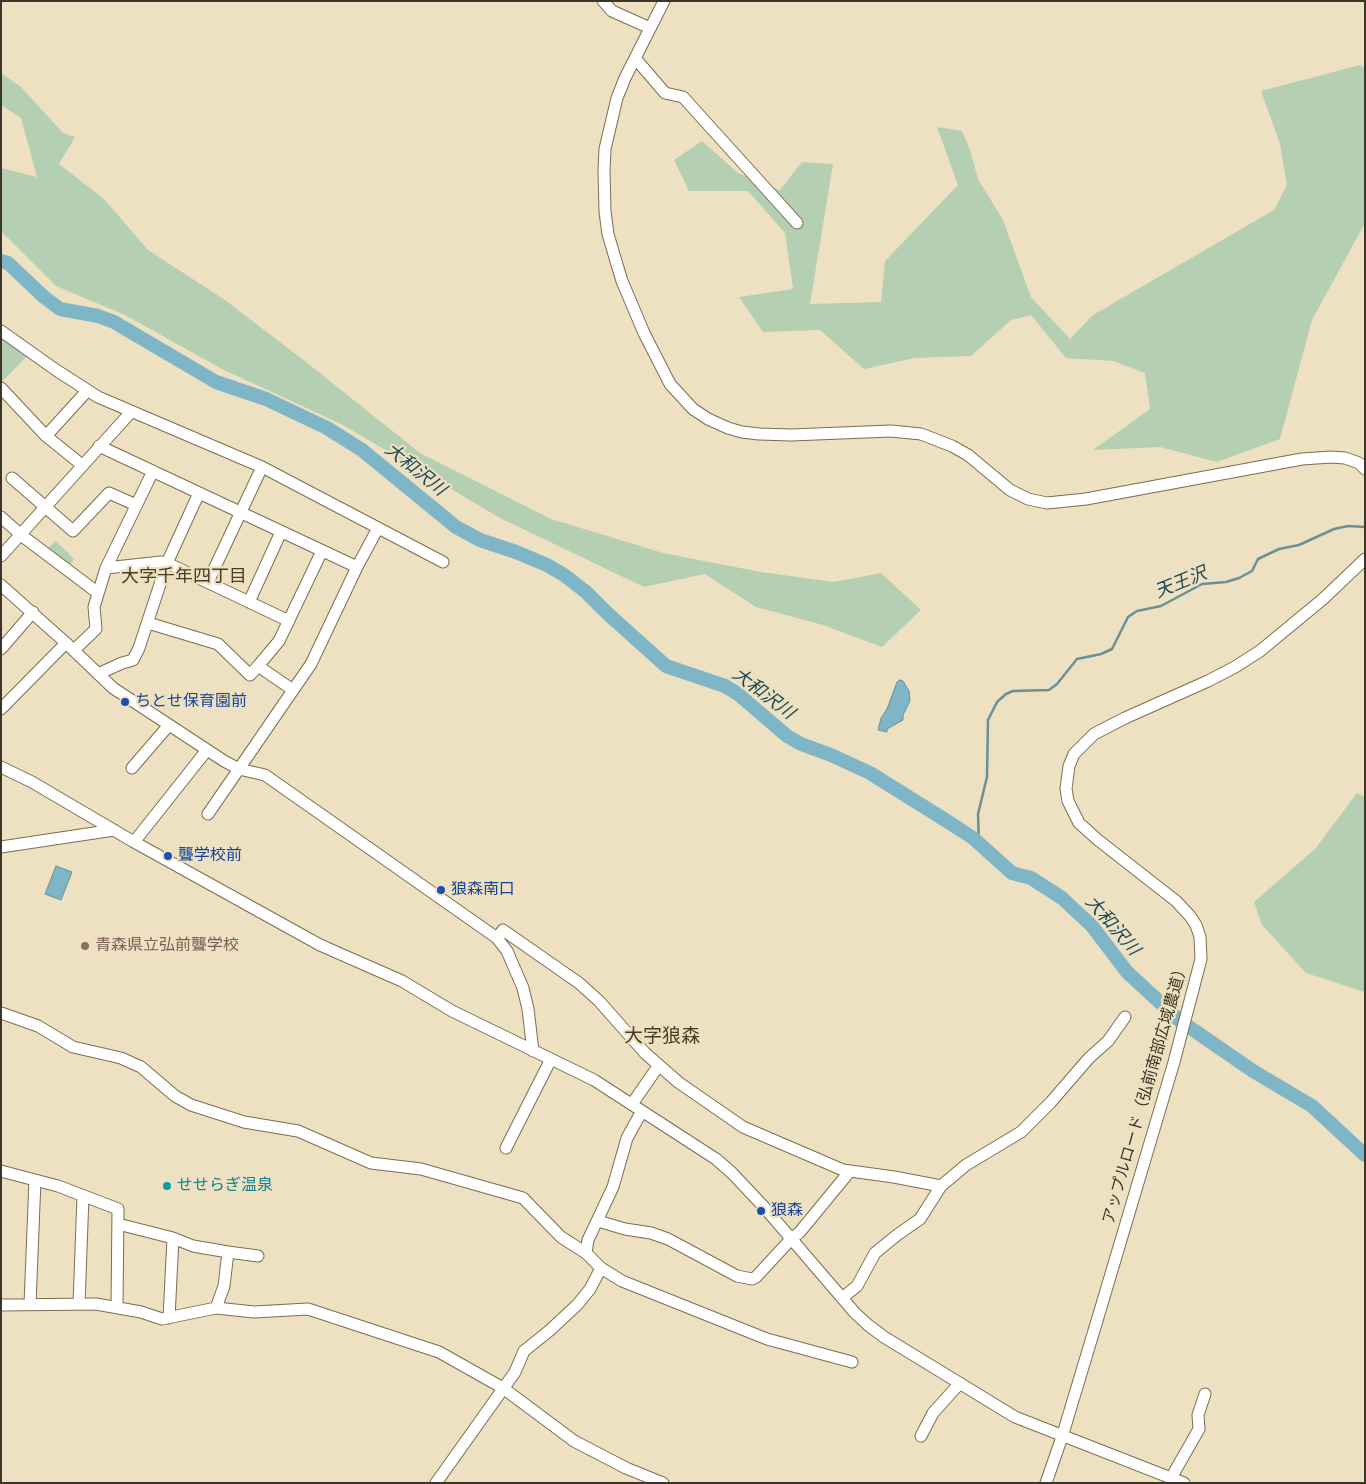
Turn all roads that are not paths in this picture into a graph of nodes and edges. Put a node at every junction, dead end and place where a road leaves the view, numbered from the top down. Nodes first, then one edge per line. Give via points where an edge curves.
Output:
1 (603, 1) edge
2 (664, 1) edge
3 (650, 28) junction
4 (635, 58) junction
5 (797, 223) dead end
6 (1, 331) edge
7 (87, 390) junction
8 (2, 391) edge
9 (131, 412) junction
10 (46, 436) junction
11 (99, 446) junction
12 (82, 465) junction
13 (262, 467) junction
14 (1365, 469) edge
15 (153, 471) junction
16 (12, 478) dead end
17 (199, 493) junction
18 (136, 505) junction
19 (45, 507) junction
20 (240, 512) junction
21 (1, 517) edge
22 (378, 528) junction
23 (281, 532) junction
24 (21, 535) junction
25 (322, 551) junction
26 (1, 556) edge
27 (1365, 559) edge
28 (443, 562) dead end
29 (167, 563) junction
30 (357, 567) junction
31 (106, 568) junction
32 (208, 582) junction
33 (4, 592) edge
34 (98, 594) junction
35 (249, 602) junction
36 (33, 612) junction
37 (289, 621) junction
38 (148, 623) junction
39 (70, 646) junction
40 (1, 649) edge
41 (258, 666) junction
42 (98, 674) junction
43 (293, 690) junction
44 (1, 708) edge
45 (169, 725) junction
46 (208, 750) junction
47 (1, 767) edge
48 (132, 768) dead end
49 (239, 769) junction
50 (208, 814) dead end
51 (114, 830) junction
52 (134, 842) junction
53 (1, 847) edge
54 (497, 938) junction
55 (1, 1013) edge
56 (1125, 1017) dead end
57 (533, 1051) junction
58 (551, 1060) junction
59 (659, 1065) junction
60 (632, 1104) junction
61 (642, 1111) junction
62 (506, 1148) dead end
63 (1, 1171) edge
64 (850, 1171) junction
65 (35, 1180) junction
66 (941, 1186) junction
67 (83, 1196) junction
68 (598, 1221) junction
69 (118, 1224) junction
70 (173, 1238) junction
71 (792, 1238) junction
72 (228, 1252) junction
73 (586, 1253) junction
74 (258, 1256) dead end
75 (601, 1268) junction
76 (842, 1298) junction
77 (30, 1304) junction
78 (79, 1304) junction
79 (1, 1305) edge
80 (117, 1307) junction
81 (216, 1308) junction
82 (169, 1318) junction
83 (852, 1362) dead end
84 (960, 1383) junction
85 (502, 1388) junction
86 (1205, 1394) dead end
87 (921, 1436) dead end
88 (1062, 1436) junction
89 (1172, 1478) junction
90 (436, 1483) edge
91 (663, 1483) edge
92 (1046, 1483) edge
93 (1184, 1483) edge

1 - 3 street via 612,11
2 - 3 street
3 - 4 street
4 - 5 street via 665,93 683,97
4 - 14 street via 617,98 605,149 608,234 622,281 658,363 681,398 708,419 742,432 758,434 890,431 921,434 968,455 1010,490 1028,499 1047,502 1078,500 1302,459 1345,458 1360,463
6 - 7 street
7 - 9 street
7 - 10 street
8 - 10 street
9 - 11 street
9 - 13 street
10 - 12 street
11 - 12 street
11 - 15 street
12 - 19 street
13 - 20 street
13 - 22 street
15 - 17 street
15 - 18 street
16 - 19 street
17 - 20 street
17 - 29 street
18 - 19 street via 109,493 73,531
18 - 31 street
19 - 24 street
20 - 23 street
20 - 32 street
21 - 24 street
22 - 28 street
22 - 30 street
23 - 25 street
23 - 35 street
24 - 26 street
24 - 34 street
25 - 30 street
25 - 37 street
27 - 88 street, アップルロード（弘前南部広域農道） via 1260,651 1208,681 1094,734 1074,754 1069,766 1068,801 1079,823 1176,901 1190,916 1200,937 1202,959
29 - 31 street
29 - 32 street
29 - 38 street
30 - 43 street via 311,664
31 - 34 street
32 - 35 street
33 - 36 street
34 - 39 street via 94,607 96,629
35 - 37 street
36 - 39 street
36 - 40 street
37 - 41 street via 279,642
38 - 41 street via 218,644 250,675
38 - 42 street via 134,660
39 - 42 street
39 - 44 street
41 - 43 street
42 - 45 street via 112,688
43 - 49 street
45 - 46 street
45 - 48 street
46 - 49 street
46 - 52 street
47 - 51 street
49 - 50 street
49 - 54 street via 265,775
51 - 52 street
51 - 53 street
52 - 57 street via 320,945 402,981 452,1011
54 - 57 street via 507,951 523,988
54 - 59 street via 503,930 579,983
55 - 73 street via 38,1026 73,1047 121,1058 141,1067 175,1096 191,1105 250,1123 298,1131 371,1163 420,1170 523,1198 561,1237
56 - 66 street via 1108,1041 1021,1132 966,1165
57 - 58 street
58 - 60 street via 594,1080
58 - 62 street
59 - 60 street
59 - 64 street via 743,1127
60 - 61 street
61 - 68 street via 627,1138 613,1187
61 - 71 street via 716,1159
63 - 65 street
64 - 66 street
64 - 71 street
65 - 67 street
65 - 77 street
66 - 76 street via 920,1219 875,1253 857,1286
67 - 69 street via 118,1209
67 - 78 street
68 - 71 street via 668,1239 745,1279 756,1278
68 - 73 street via 588,1240
69 - 70 street
69 - 80 street
70 - 72 street via 193,1246
70 - 82 street
71 - 76 street
72 - 74 street
72 - 81 street via 224,1286
73 - 75 street
75 - 83 street via 622,1280 737,1328
75 - 85 street via 577,1305 524,1351 515,1372
76 - 84 street via 876,1331
77 - 78 street
77 - 79 street
78 - 80 street
80 - 82 street
81 - 82 street
81 - 85 street via 254,1312 308,1309 433,1350
84 - 87 street via 933,1413
84 - 88 street via 1015,1417
85 - 90 street
85 - 91 street via 574,1441
86 - 89 street via 1198,1415 1199,1429
88 - 89 street
88 - 92 street, アップルロード（弘前南部広域農道）
89 - 93 street

